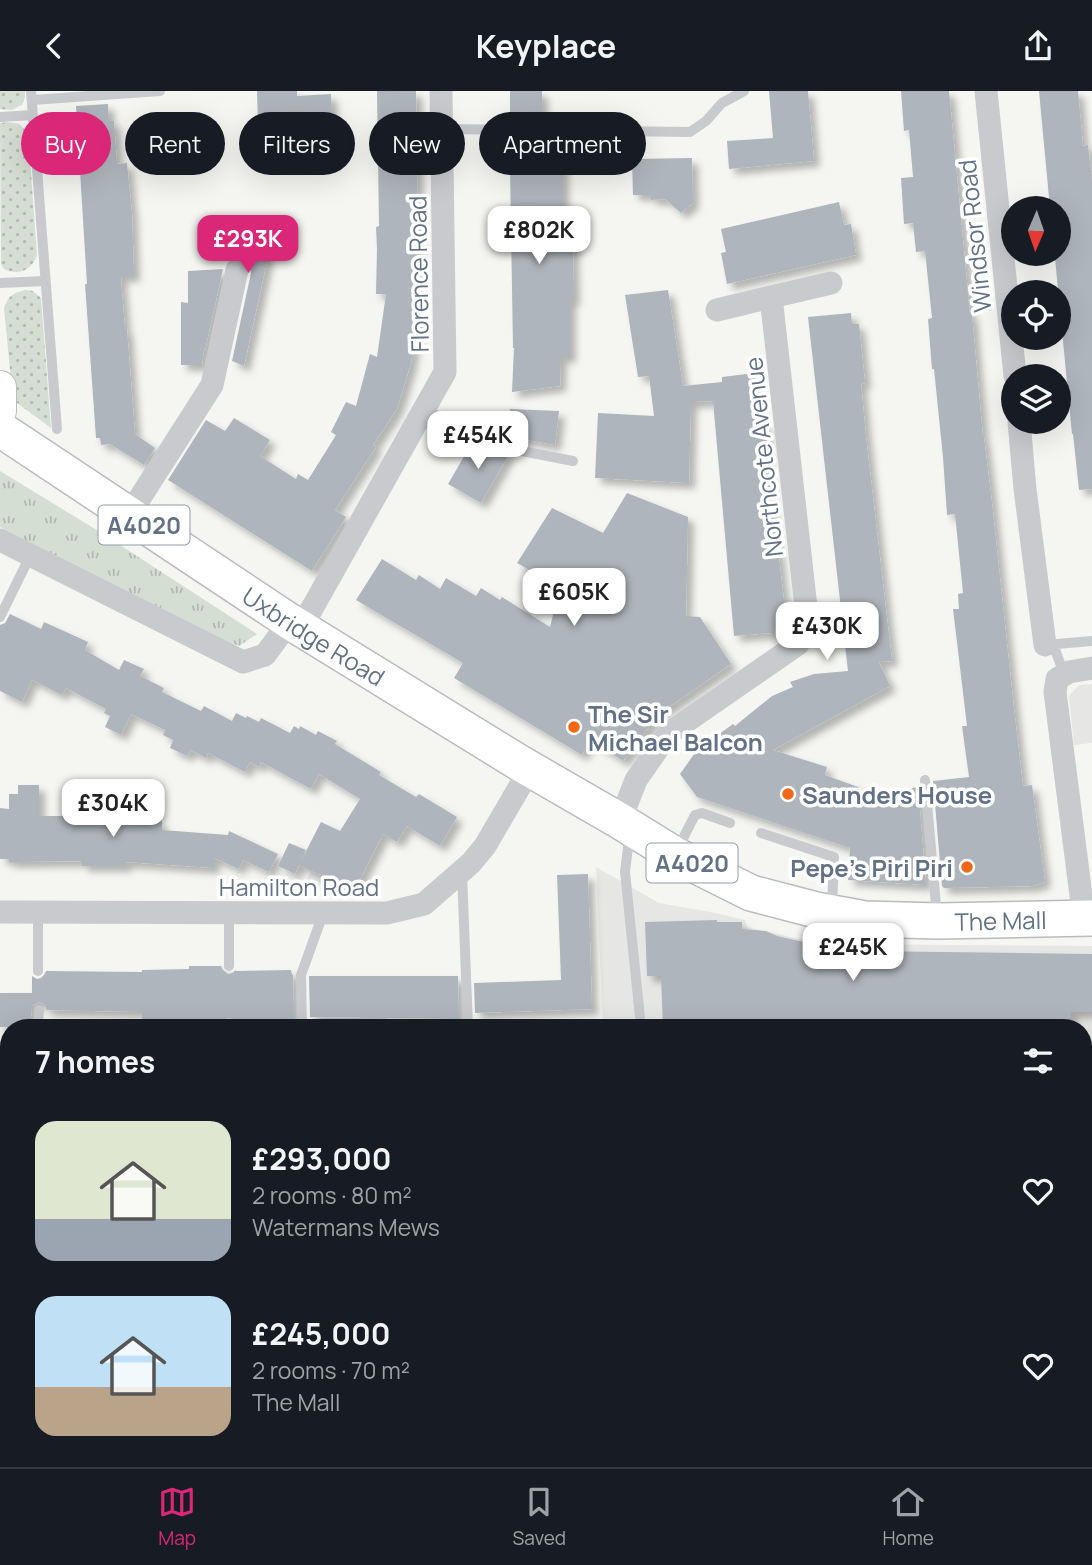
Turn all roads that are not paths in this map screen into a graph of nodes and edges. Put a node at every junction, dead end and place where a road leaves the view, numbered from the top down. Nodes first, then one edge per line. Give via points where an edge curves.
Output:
1 (160, 91) edge
2 (441, 91) edge
3 (744, 91) edge
4 (986, 91) edge
5 (32, 95) edge
6 (442, 112) edge
7 (21, 116) edge
8 (0, 117) edge
9 (465, 129) edge
10 (37, 175) edge
11 (443, 175) edge
12 (237, 270) dead end
13 (45, 281) junction
14 (0, 283) edge
15 (831, 283) dead end
16 (771, 297) junction
17 (717, 310) dead end
18 (1014, 364) edge
19 (0, 387) edge
20 (424, 409) junction
21 (0, 411) edge
22 (0, 429) edge
23 (57, 429) dead end
24 (1020, 434) edge
25 (573, 461) dead end
26 (129, 515) junction
27 (0, 540) edge
28 (30, 556) junction
29 (0, 617) edge
30 (295, 625) junction
31 (1092, 641) edge
32 (1045, 645) junction
33 (1092, 668) edge
34 (1064, 674) junction
35 (530, 769) junction
36 (925, 780) dead end
37 (730, 823) dead end
38 (628, 826) junction
39 (761, 833) dead end
40 (675, 855) junction
41 (462, 873) junction
42 (0, 912) edge
43 (38, 912) junction
44 (229, 912) junction
45 (832, 913) junction
46 (323, 914) junction
47 (1088, 918) edge
48 (938, 921) junction
49 (229, 966) dead end
50 (38, 971) dead end
51 (38, 1010) dead end
52 (38, 1019) edge
53 (302, 1019) edge
54 (468, 1019) edge
55 (640, 1019) edge

1 - 5 lane
2 - 6 street, Florence Road
3 - 9 lane via 722,103 690,132
4 - 18 street, Windsor Road
7 - 8 lane
10 - 13 lane
11 - 20 street, Florence Road via 445,372
12 - 26 street via 212,386
13 - 14 lane
13 - 23 lane
15 - 16 street
16 - 17 street
16 - 38 street, Northcote Avenue via 808,625 798,645 668,734 636,780
19 - 21 street
20 - 25 lane via 522,451
20 - 30 street, Florence Road
22 - 26 main road, Uxbridge Road / A4020
24 - 32 street
26 - 30 main road, Uxbridge Road / A4020
27 - 28 street, Florence Road
28 - 29 lane
28 - 30 street, Florence Road via 243,662 265,655 282,632
30 - 35 main road, Uxbridge Road / A4020
31 - 32 lane
32 - 34 lane via 1055,652
33 - 34 street
34 - 47 street via 1057,679 1055,692
35 - 38 main road, Uxbridge Road / A4020
35 - 41 street, Hamilton Road via 485,846
36 - 48 lane
37 - 40 lane via 702,813 695,815
38 - 40 main road, The Mall / A4020
38 - 55 lane via 625,872
39 - 45 lane via 834,857
40 - 45 main road, The Mall / A4020 via 751,893
41 - 46 street, Hamilton Road via 424,904 387,913
41 - 54 lane
42 - 43 street, Hamilton Road
43 - 44 street, Hamilton Road
43 - 50 lane
44 - 46 street, Hamilton Road
44 - 49 lane
45 - 48 main road, The Mall / A4020
46 - 53 lane via 301,975
47 - 48 main road, The Mall / A4020
51 - 52 lane

